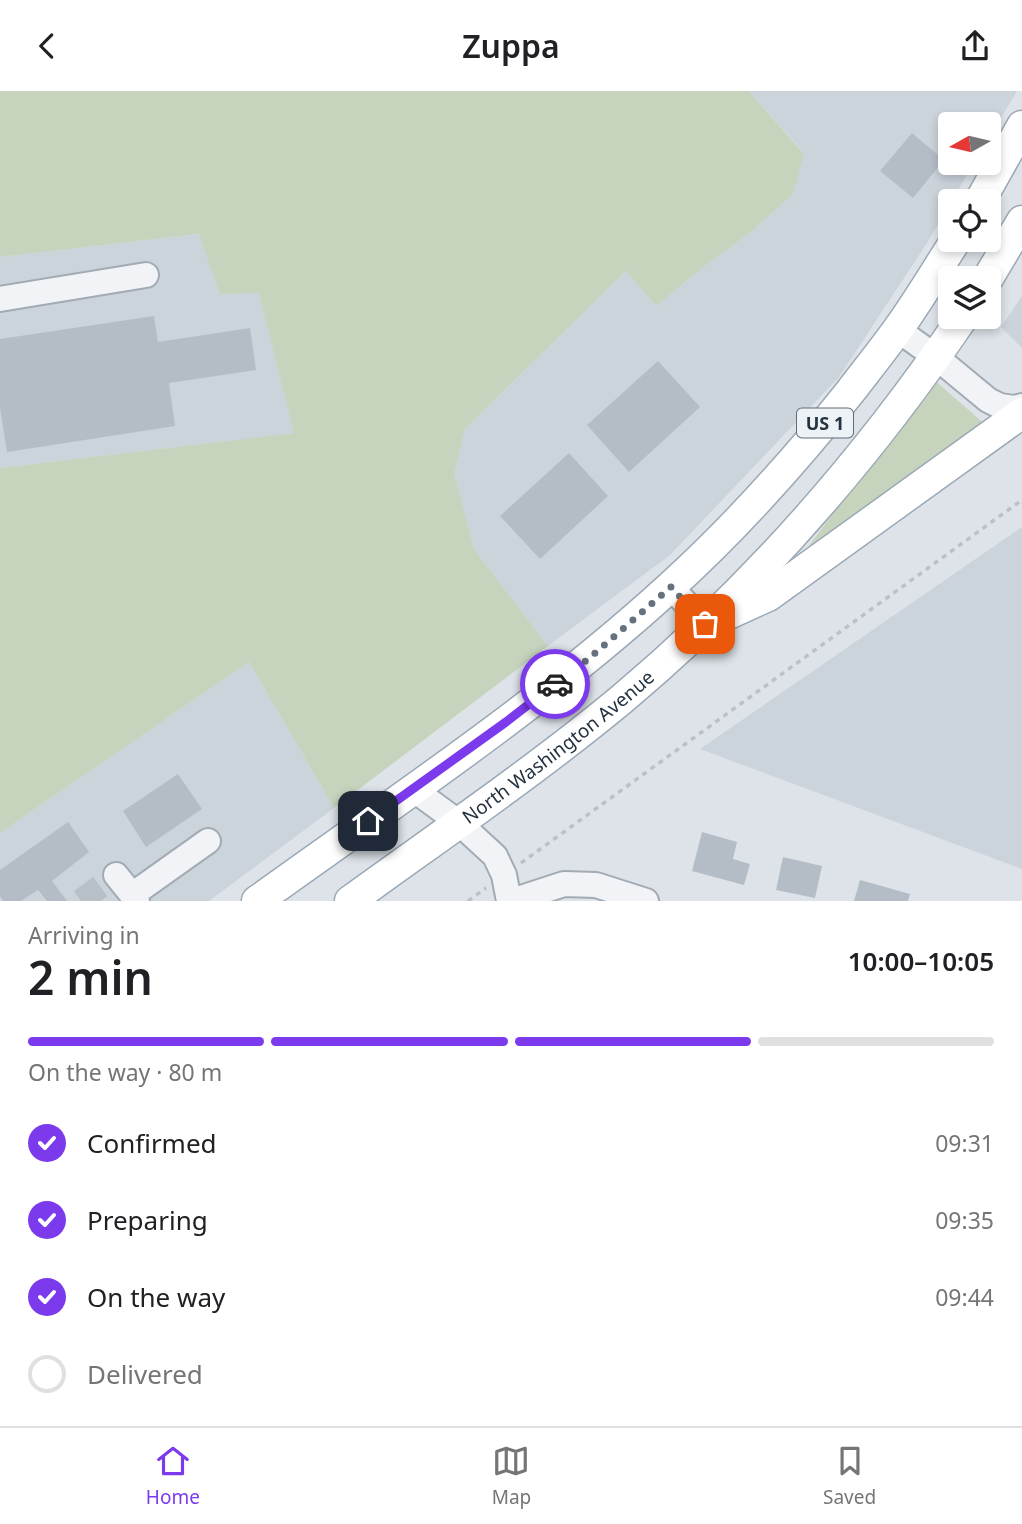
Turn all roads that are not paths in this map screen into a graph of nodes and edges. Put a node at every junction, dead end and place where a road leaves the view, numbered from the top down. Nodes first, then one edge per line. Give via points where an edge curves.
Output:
1 (1022, 126) edge
2 (987, 189) edge
3 (1022, 221) edge
4 (948, 252) edge
5 (995, 266) edge
6 (146, 275) dead end
7 (0, 299) edge
8 (955, 329) edge
9 (898, 330) junction
10 (936, 357) junction
11 (1022, 406) edge
12 (1022, 413) edge
13 (671, 587) junction
14 (705, 624) junction
15 (413, 789) junction
16 (458, 823) junction
17 (208, 841) dead end
18 (116, 875) dead end
19 (134, 898) edge
20 (257, 901) edge
21 (350, 901) edge
22 (510, 901) edge
23 (646, 901) edge

1 - 2 main road
3 - 5 main road
4 - 9 main road, US 1
6 - 7 street
8 - 10 main road, North Washington Avenue / US 1
9 - 10 street
9 - 13 main road, US 1 via 791,463
10 - 11 street via 988,400 1000,406
10 - 14 main road, North Washington Avenue / US 1 via 826,498
12 - 14 main road via 768,596
13 - 14 street
13 - 15 main road, US 1 via 576,668
14 - 16 main road, North Washington Avenue / US 1 via 594,721
15 - 16 street
15 - 20 main road, US 1
16 - 21 main road, North Washington Avenue / US 1
16 - 22 street via 495,856
17 - 19 street
18 - 19 street
22 - 23 street via 564,884 596,885

